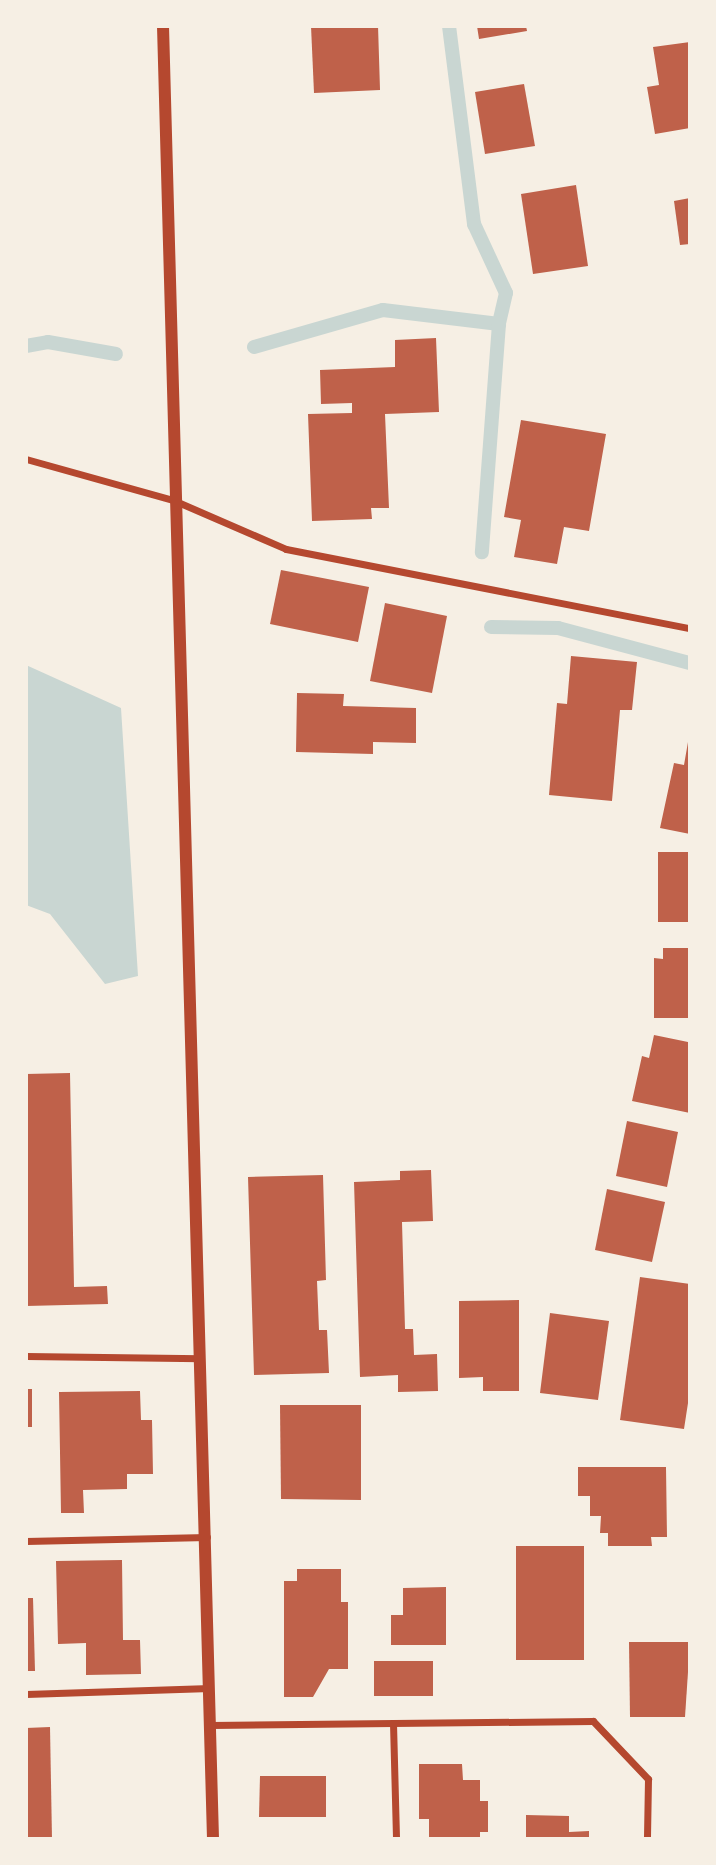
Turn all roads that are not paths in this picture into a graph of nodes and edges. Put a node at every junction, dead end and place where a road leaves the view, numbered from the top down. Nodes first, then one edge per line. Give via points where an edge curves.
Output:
1 (163, 26) edge
2 (26, 458) edge
3 (173, 500) junction
4 (690, 628) edge
5 (26, 1356) edge
6 (202, 1358) junction
7 (207, 1537) junction
8 (26, 1541) edge
9 (210, 1688) junction
10 (26, 1694) edge
11 (393, 1723) junction
12 (211, 1725) junction
13 (213, 1839) edge
14 (396, 1839) edge
15 (647, 1839) edge

1 - 3 street
2 - 3 street
3 - 4 street via 286,549
3 - 6 street
5 - 6 street
6 - 7 street
7 - 8 street
7 - 9 street
9 - 10 street
9 - 12 street
11 - 12 street
11 - 14 street
11 - 15 street via 593,1721 648,1779
12 - 13 street

